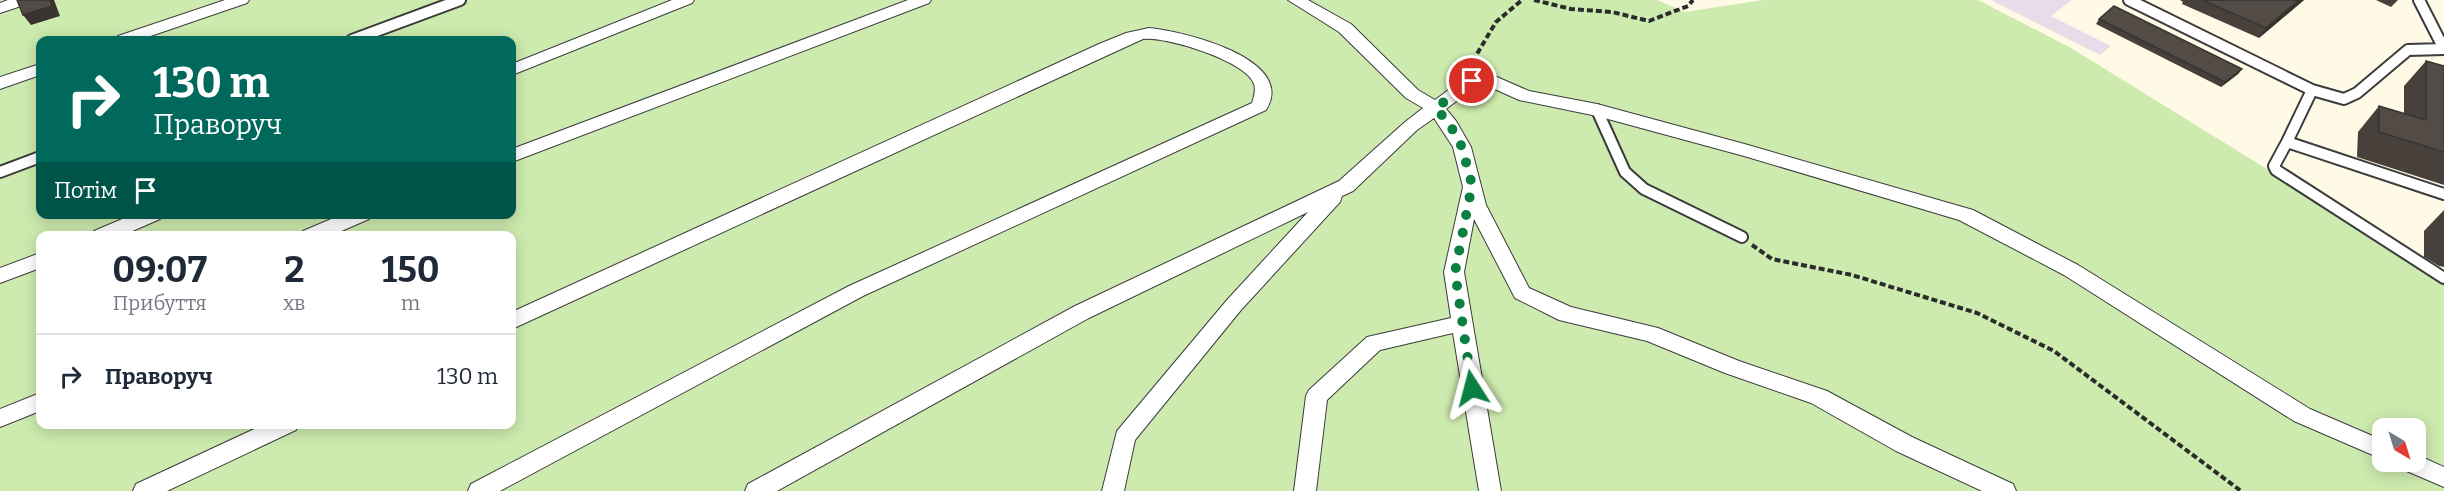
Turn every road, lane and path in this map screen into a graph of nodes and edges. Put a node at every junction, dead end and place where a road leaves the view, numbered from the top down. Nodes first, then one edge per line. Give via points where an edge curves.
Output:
1 (24, 0) edge
2 (241, 0) edge
3 (460, 0) edge
4 (686, 0) edge
5 (922, 0) edge
6 (1296, 0) edge
7 (1522, 0) edge
8 (1534, 0) edge
9 (1693, 0) edge
10 (2129, 0) edge
11 (2419, 0) edge
12 (0, 8) edge
13 (136, 36) edge
14 (363, 36) edge
15 (2444, 49) edge
16 (516, 68) edge
17 (36, 70) edge
18 (0, 83) edge
19 (2312, 90) junction
20 (1451, 97) junction
21 (1597, 110) junction
22 (2287, 142) junction
23 (516, 154) edge
24 (36, 158) edge
25 (0, 172) edge
26 (1472, 185) junction
27 (1339, 190) junction
28 (2444, 194) edge
29 (142, 219) edge
30 (350, 219) edge
31 (116, 231) edge
32 (322, 231) edge
33 (1742, 237) joint
34 (36, 262) edge
35 (0, 276) edge
36 (2444, 278) edge
37 (516, 319) edge
38 (1462, 323) junction
39 (36, 404) edge
40 (0, 418) edge
41 (277, 429) edge
42 (2372, 446) edge
43 (2426, 469) edge
44 (2444, 477) edge
45 (144, 491) edge
46 (479, 491) edge
47 (756, 491) edge
48 (1113, 491) edge
49 (1305, 491) edge
50 (1490, 491) edge
51 (2005, 491) edge
52 (2241, 491) edge

1 - 12 street
2 - 13 street
3 - 14 lane
4 - 16 street
5 - 23 street
6 - 20 street via 1345,28 1412,94
7 - 20 path via 1496,22
8 - 9 path via 1649,21 1688,6
10 - 19 lane
11 - 15 lane
15 - 19 lane via 2408,50 2357,93 2344,99
17 - 18 street
19 - 22 lane
20 - 21 street via 1490,80 1525,96
20 - 26 street via 1450,125 1462,147
20 - 27 street via 1411,126
21 - 33 lane via 1624,172 1644,189
21 - 42 street via 1966,215 2071,270 2302,415
22 - 28 lane
22 - 36 lane via 2274,166 2276,170
24 - 25 lane
26 - 38 street via 1455,272
26 - 51 street via 1477,205 1522,293 1566,314 1651,334 1819,397 1904,444
27 - 47 street via 1082,312
27 - 48 street via 1234,305 1125,437
29 - 31 street
30 - 32 street
33 - 52 path via 1772,259 1851,275 1977,313 2054,351
34 - 35 street
37 - 46 street via 1105,48 1148,33 1177,36 1244,63 1261,79 1264,92 1260,106 856,291
38 - 49 street via 1374,343 1317,396
38 - 50 street
39 - 40 street
41 - 45 street
43 - 44 street

